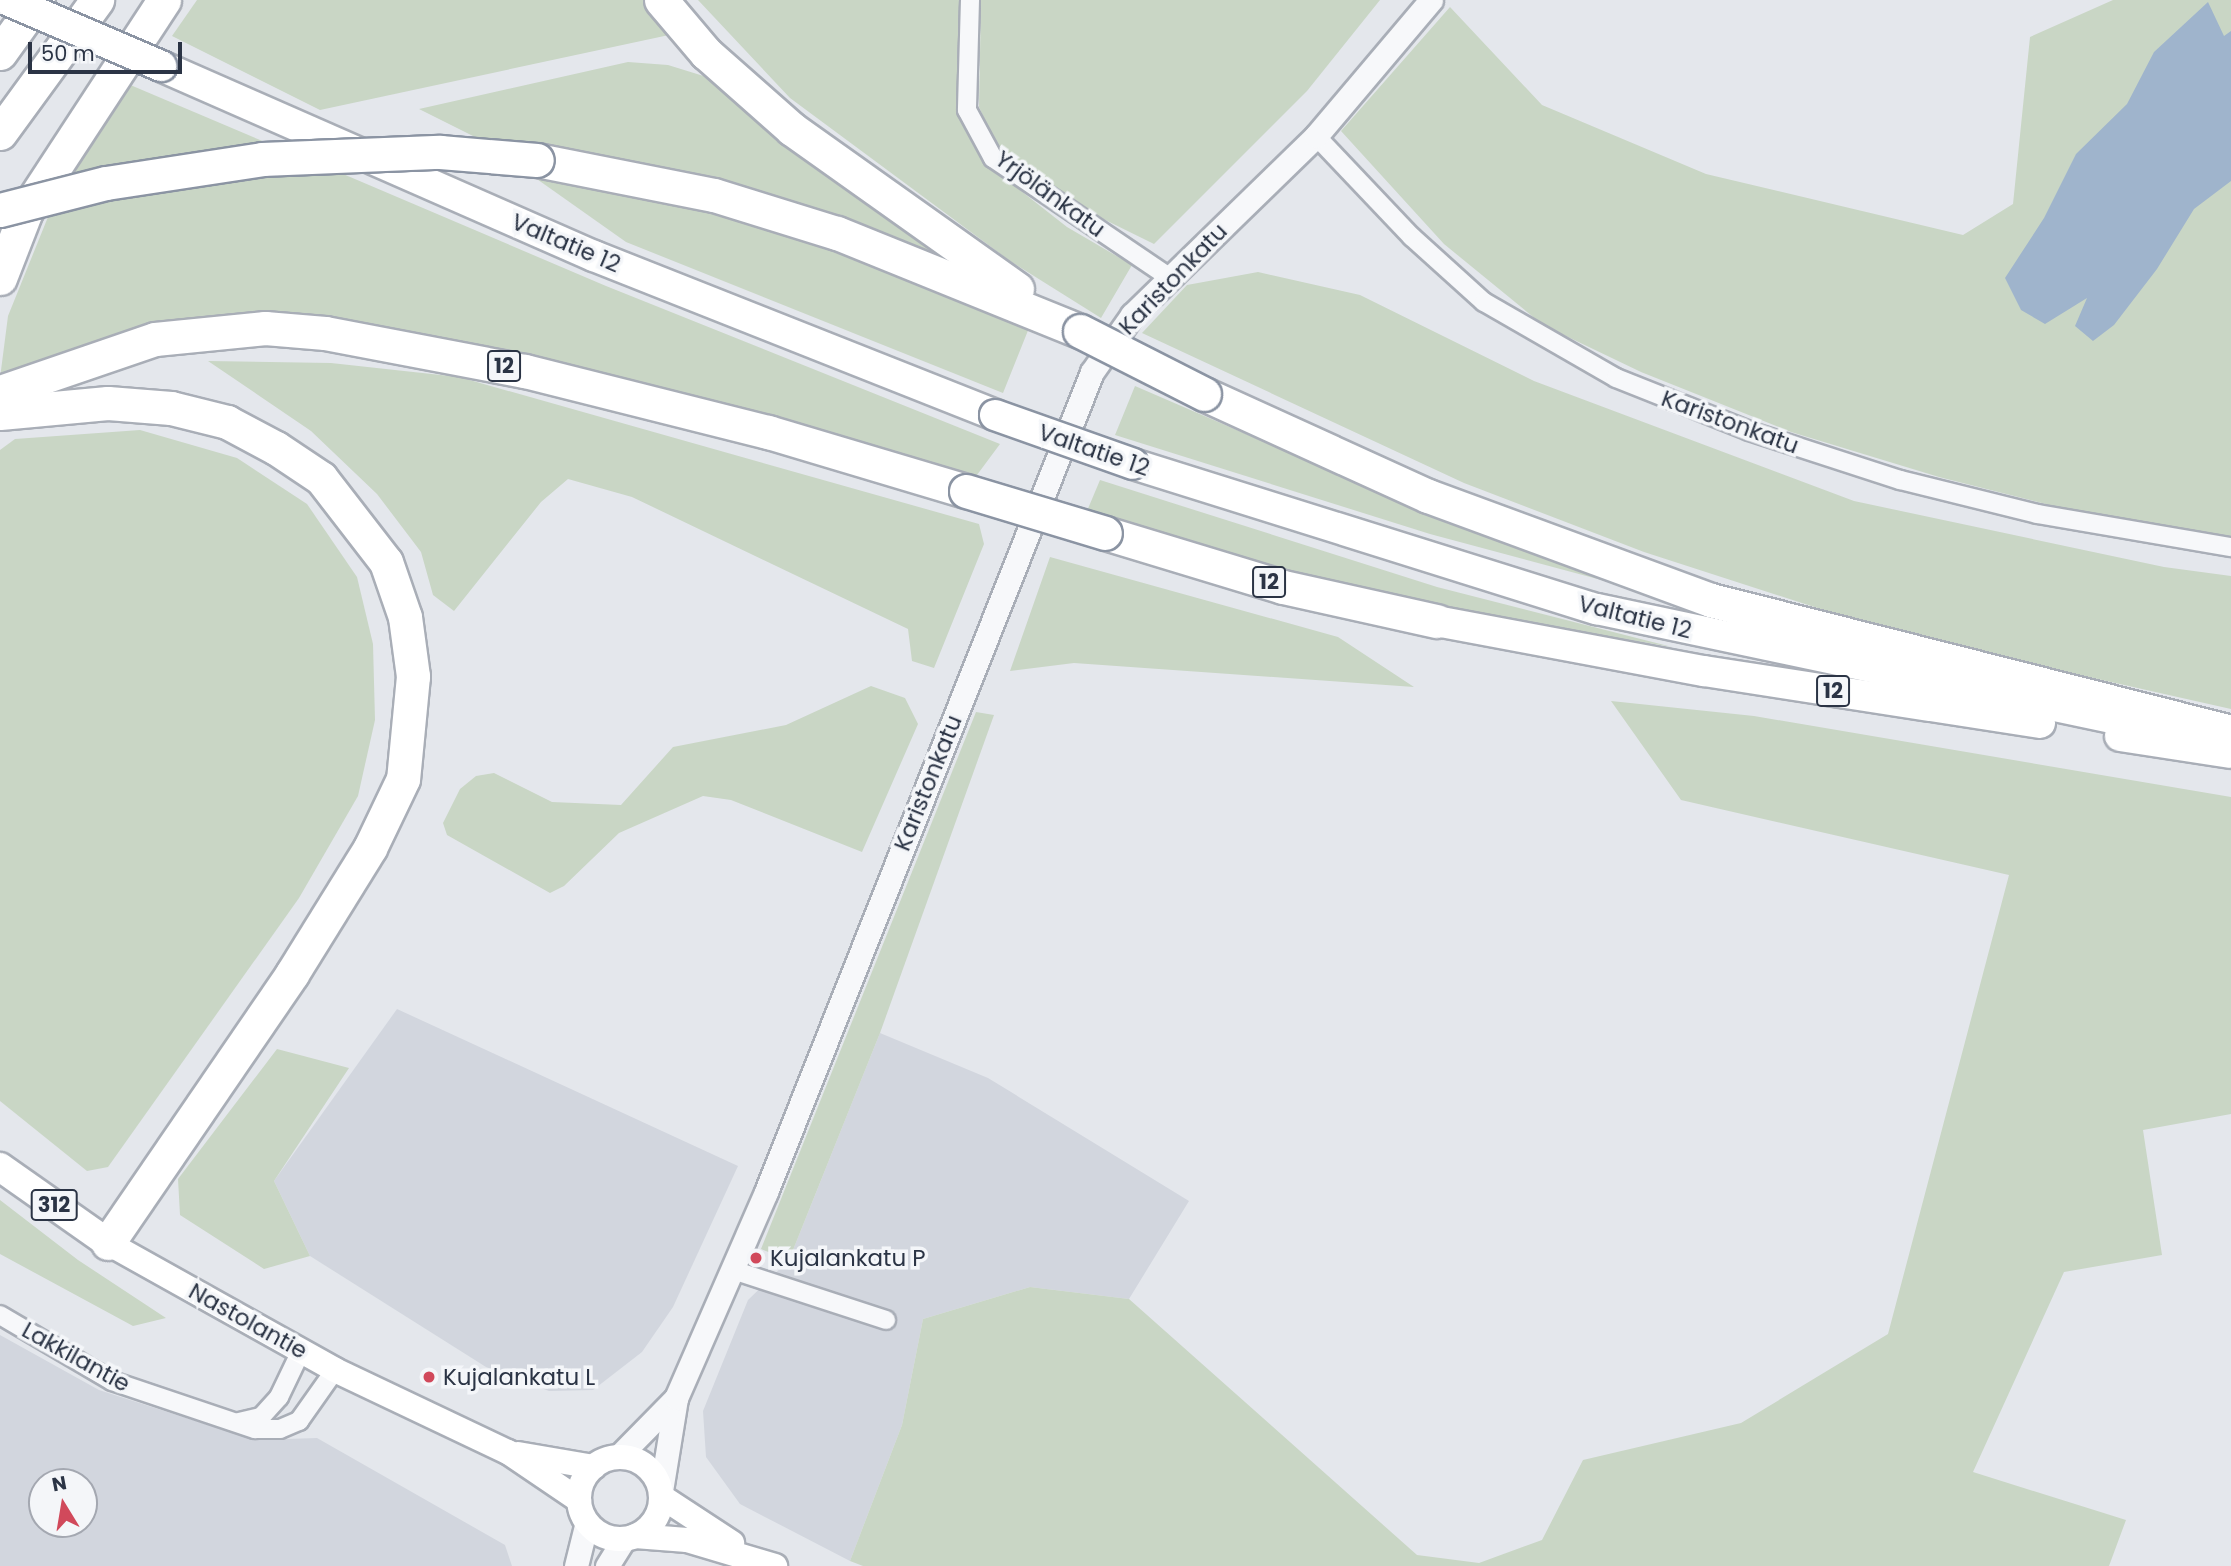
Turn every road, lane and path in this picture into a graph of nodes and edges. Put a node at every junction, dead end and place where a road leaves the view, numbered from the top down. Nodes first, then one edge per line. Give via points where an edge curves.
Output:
1 (8, 0) edge
2 (38, 0) edge
3 (97, 0) edge
4 (164, 0) edge
5 (661, 0) edge
6 (970, 0) edge
7 (1432, 0) edge
8 (0, 53) edge
9 (0, 133) edge
10 (1316, 136) junction
11 (0, 210) edge
12 (0, 278) edge
13 (1170, 278) junction
14 (1080, 331) junction
15 (0, 392) edge
16 (35, 392) junction
17 (0, 414) edge
18 (2231, 547) edge
19 (1436, 621) joint
20 (2231, 732) edge
21 (2231, 743) edge
22 (2231, 753) edge
23 (0, 1167) edge
24 (108, 1243) junction
25 (733, 1270) junction
26 (0, 1315) edge
27 (886, 1320) dead end
28 (302, 1351) junction
29 (335, 1370) junction
30 (676, 1398) junction
31 (232, 1424) junction
32 (508, 1452) junction
33 (618, 1457) junction
34 (594, 1467) junction
35 (661, 1494) junction
36 (583, 1511) junction
37 (630, 1538) junction
38 (766, 1562) edge
39 (576, 1566) edge
40 (607, 1566) edge

1 - 21 highway, Valtatie 12 / 12, bridge via 594,256 995,415 1133,464 1597,609
2 - 8 highway
3 - 9 highway
4 - 12 highway via 33,199
5 - 14 highway via 706,53 792,129 939,238
6 - 13 street, Yrjölänkatu via 967,110 993,158
7 - 10 street
10 - 13 street, Karistonkatu
10 - 18 street, Karistonkatu via 1412,237 1485,302 1616,378 1749,431 1900,480 2037,514
11 - 14 highway, bridge via 106,183 262,159 440,152 537,160 713,195 837,233
13 - 25 street, Karistonkatu via 1132,315 1087,383
14 - 20 highway, bridge via 1204,394 1429,496 1711,600
15 - 16 highway, 12
16 - 17 highway
16 - 19 highway, 12, bridge via 155,339 265,328 325,333 499,364 768,432 1283,587
16 - 24 highway via 205,416 276,448 321,478 386,562 405,617 413,676 403,779 370,848 292,974
19 - 22 highway, 12 via 1704,671
23 - 24 main road, Nastolantie / 312
24 - 28 main road, Nastolantie / 312
25 - 27 street
25 - 30 street, Karistonkatu
26 - 31 street, Lakkilantie via 112,1381
28 - 29 main road, Nastolantie / 312
28 - 31 street via 279,1397 261,1417
29 - 31 street, Lakkilantie via 299,1421 280,1429
29 - 32 main road, Nastolantie / 312
30 - 33 street, Karistonkatu
30 - 35 street, Karistonkatu
32 - 34 main road, Nastolantie / 312
32 - 36 main road, Nastolantie / 312
33 - 34 main road
33 - 35 main road via 641,1462
34 - 36 main road
35 - 37 main road via 657,1517
35 - 38 main road
36 - 37 main road via 603,1535
36 - 39 street
37 - 38 main road via 668,1536
37 - 40 street

